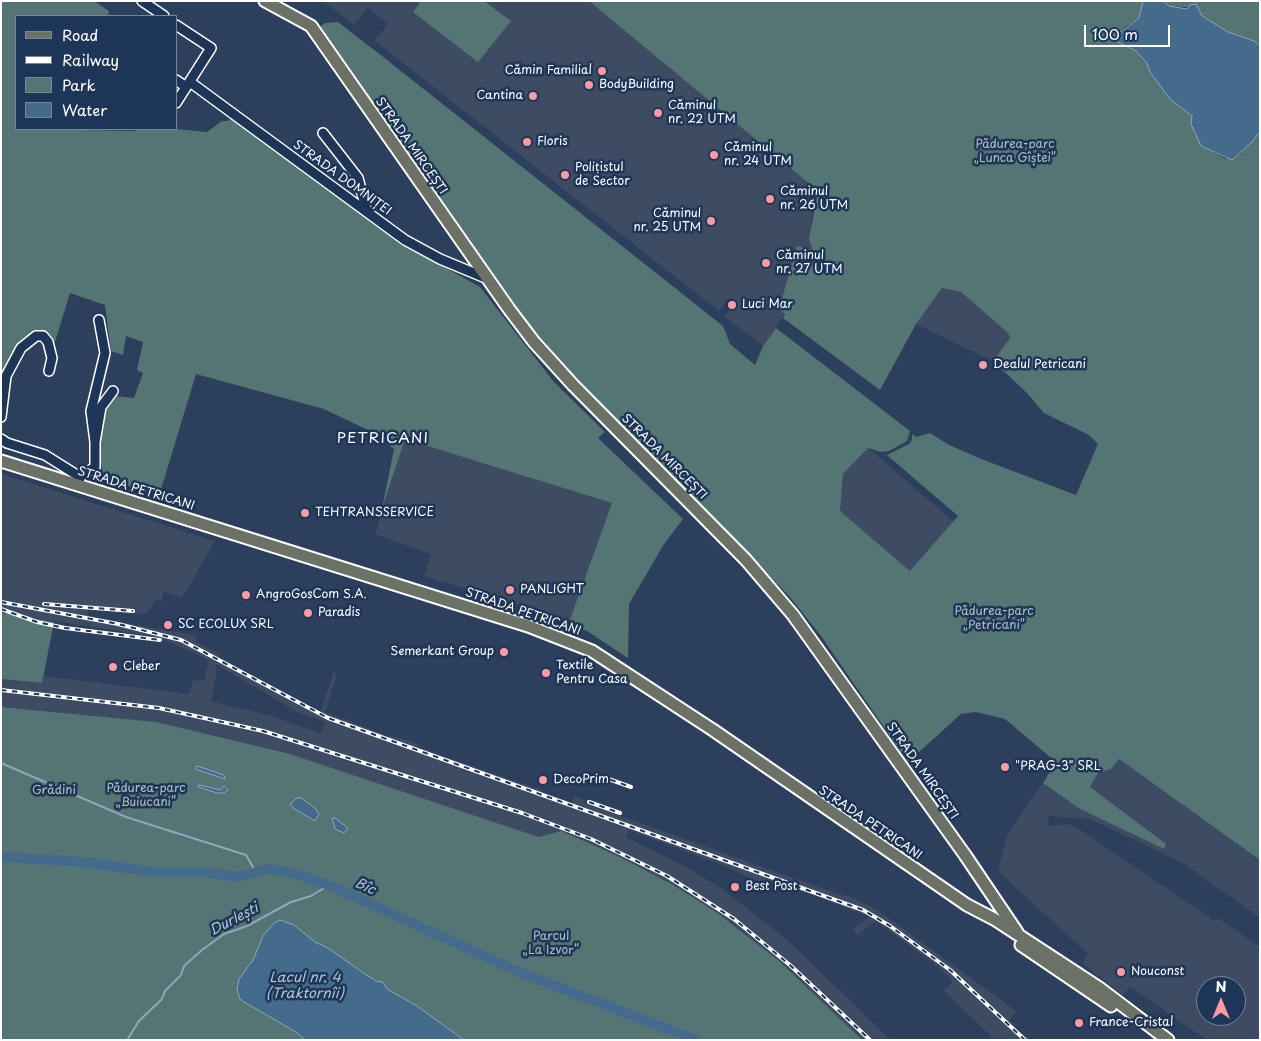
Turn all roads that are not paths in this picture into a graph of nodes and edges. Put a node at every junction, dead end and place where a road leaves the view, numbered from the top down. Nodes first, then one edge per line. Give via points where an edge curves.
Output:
1 (142, 1) edge
2 (265, 1) edge
3 (163, 15) edge
4 (178, 26) edge
5 (178, 81) edge
6 (188, 84) junction
7 (178, 99) edge
8 (324, 133) dead end
9 (367, 212) junction
10 (488, 279) junction
11 (99, 320) dead end
12 (49, 371) dead end
13 (4, 376) edge
14 (114, 391) dead end
15 (1, 417) edge
16 (1, 439) edge
17 (95, 442) junction
18 (1, 461) edge
19 (79, 482) junction
20 (976, 911) junction
21 (1020, 936) junction
22 (1028, 950) junction
23 (1142, 1022) junction
24 (1168, 1040) edge

1 - 3 street
2 - 10 main road, STRADA MIRCEȘTI via 310,26
4 - 6 street via 211,48
5 - 6 street, STRADA DOMNIȚEI
6 - 7 street
6 - 9 street, STRADA DOMNIȚEI
8 - 9 street via 358,178
9 - 10 street, STRADA DOMNIȚEI via 414,245
10 - 21 main road, STRADA MIRCEȘTI via 534,342 573,385 716,529 782,602
11 - 17 street via 105,357 92,404 91,424
12 - 13 street via 52,358 48,342 43,336 36,336 22,348
13 - 15 street
14 - 17 street via 102,407
16 - 19 street via 45,455
17 - 19 street via 95,467
18 - 19 main road, STRADA PETRICANI
19 - 20 main road, STRADA PETRICANI via 528,626 592,651
20 - 21 main road, STRADA PETRICANI
20 - 22 main road, STRADA PETRICANI via 989,924
21 - 22 main road, STRADA MIRCEȘTI
21 - 23 main road, STRADA PETRICANI via 1098,987
22 - 23 main road, STRADA PETRICANI via 1111,1006
23 - 24 main road, STRADA PETRICANI

